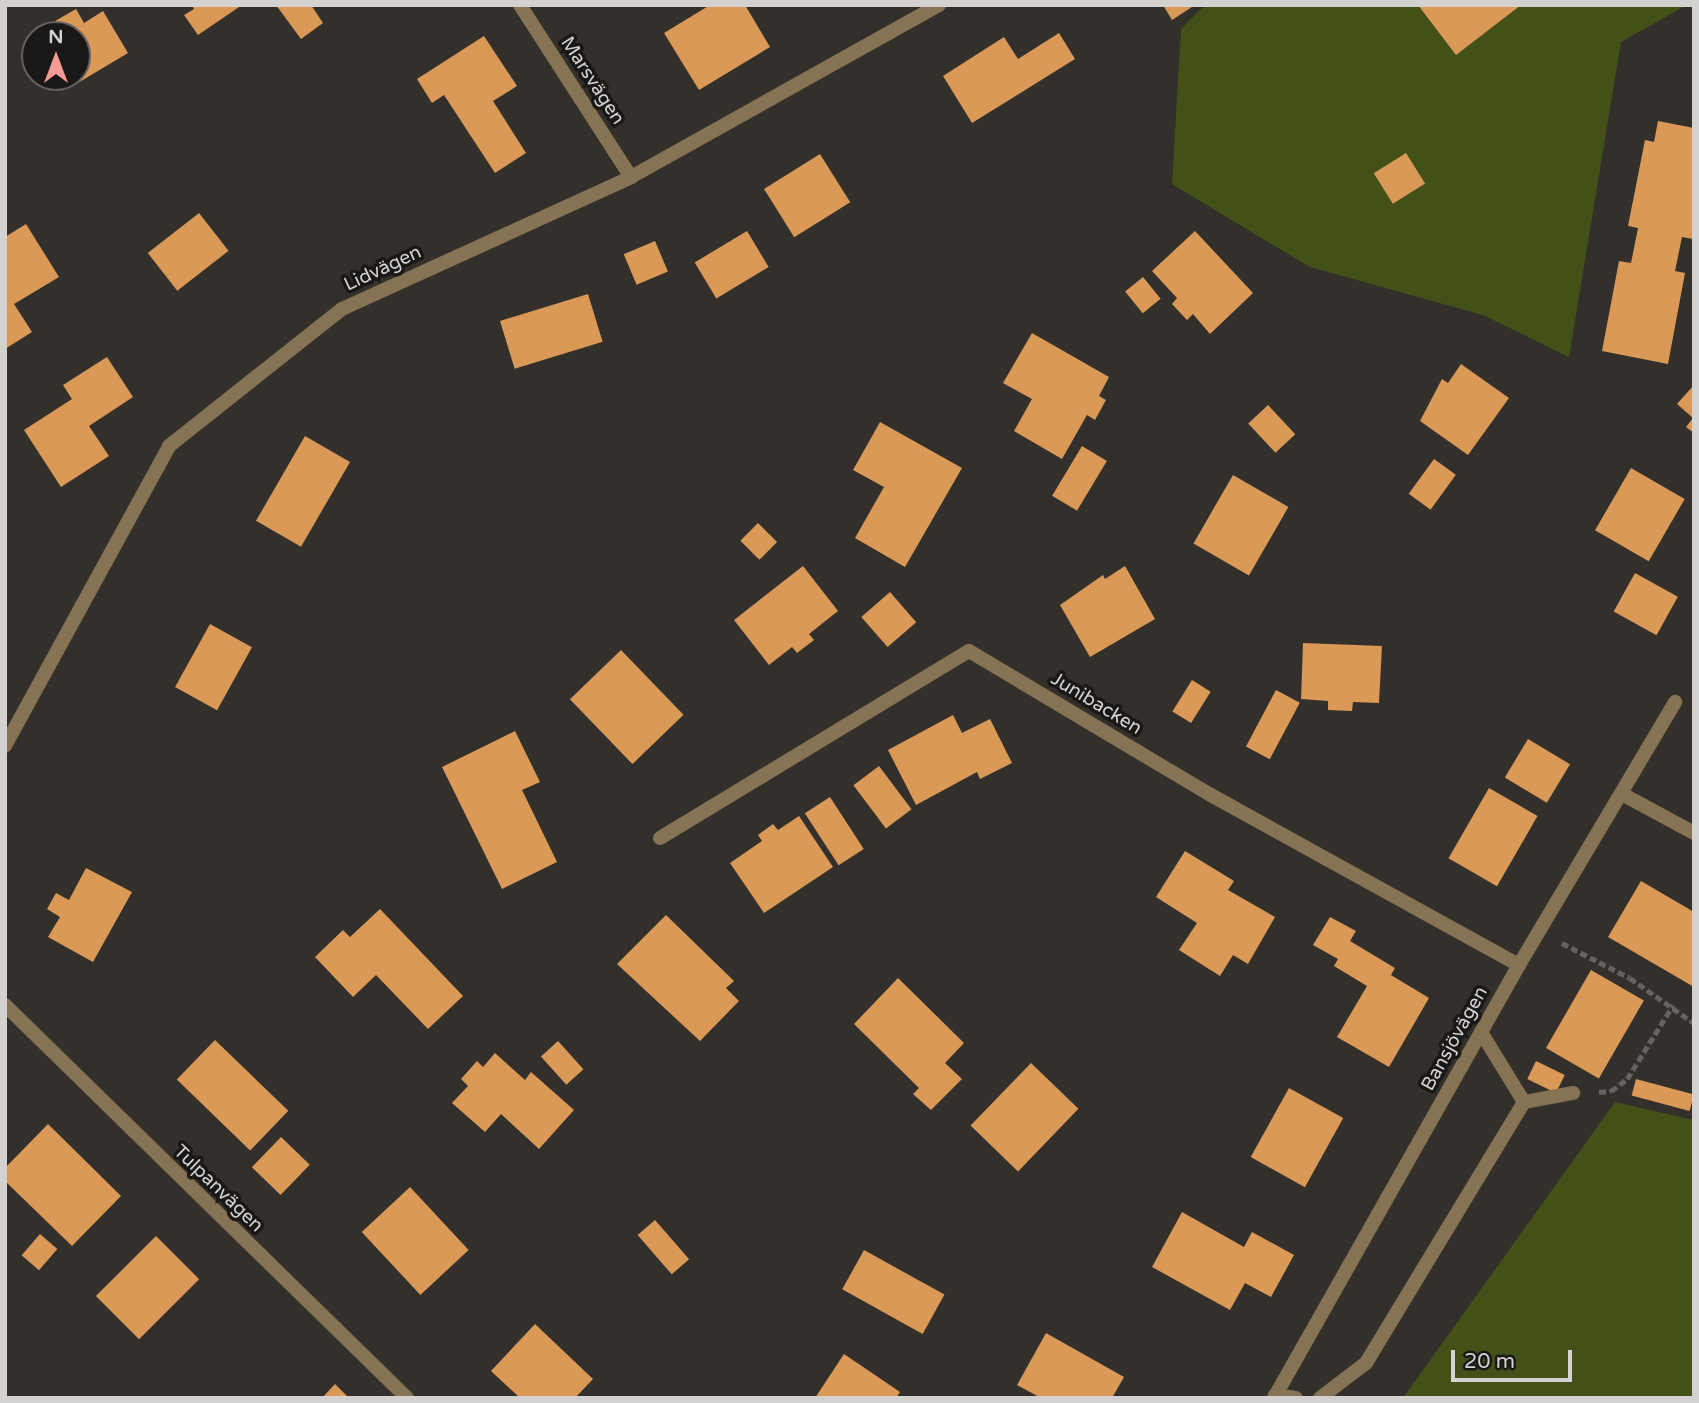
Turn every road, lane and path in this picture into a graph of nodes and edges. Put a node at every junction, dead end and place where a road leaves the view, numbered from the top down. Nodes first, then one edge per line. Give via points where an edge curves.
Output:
1 (520, 5) edge
2 (939, 5) edge
3 (631, 177) junction
4 (1675, 702) dead end
5 (5, 746) edge
6 (1622, 794) junction
7 (1694, 833) edge
8 (660, 838) dead end
9 (1593, 960) dead end
10 (1519, 965) junction
11 (5, 1005) edge
12 (1673, 1005) junction
13 (1694, 1023) edge
14 (1481, 1032) junction
15 (1611, 1091) dead end
16 (1573, 1093) dead end
17 (1524, 1102) junction
18 (1275, 1396) edge
19 (407, 1398) edge
20 (1296, 1398) edge
21 (1320, 1398) edge

1 - 3 street, Marsvägen
2 - 3 street, Lidvägen
3 - 5 street, Lidvägen via 342,309 170,446
4 - 6 street, Bansjövägen
6 - 7 street
6 - 10 street, Bansjövägen
8 - 10 street, Junibacken via 969,651 1209,794
9 - 12 path
10 - 14 street, Bansjövägen
11 - 19 street, Tulpanvägen
12 - 13 path
12 - 15 path via 1627,1080
14 - 17 street
14 - 18 street, Bansjövägen
16 - 17 street
17 - 21 street via 1366,1363
18 - 20 street

